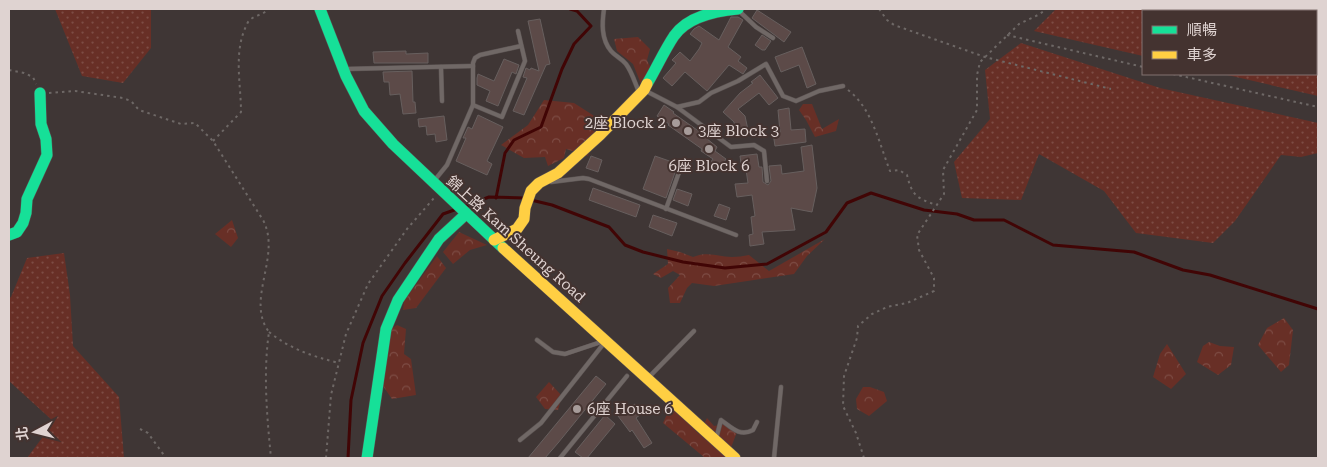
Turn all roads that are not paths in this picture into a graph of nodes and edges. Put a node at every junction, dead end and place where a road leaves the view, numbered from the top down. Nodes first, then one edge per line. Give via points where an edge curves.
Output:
1 (320, 9) edge
2 (604, 9) edge
3 (738, 9) edge
4 (518, 31) dead end
5 (773, 38) dead end
6 (521, 46) junction
7 (473, 66) junction
8 (441, 67) junction
9 (343, 69) junction
10 (843, 86) road end
11 (642, 92) junction
12 (40, 93) road end
13 (442, 101) dead end
14 (473, 105) junction
15 (677, 107) junction
16 (683, 161) dead end
17 (767, 180) dead end
18 (436, 187) junction
19 (535, 187) junction
20 (666, 209) junction
21 (464, 212) junction
22 (9, 235) edge
23 (736, 236) dead end
24 (494, 240) junction
25 (694, 331) dead end
26 (537, 340) dead end
27 (606, 340) junction
28 (627, 376) dead end
29 (649, 378) junction
30 (781, 387) dead end
31 (757, 422) dead end
32 (520, 440) dead end
33 (716, 440) junction
34 (367, 458) edge
35 (560, 458) edge
36 (735, 458) edge
37 (774, 458) edge

1 - 9 street, 錦上路 Kam Sheung Road
2 - 11 lane via 602,22 606,42 628,68
3 - 5 lane
3 - 11 street via 716,11 693,20 675,34
4 - 6 lane
6 - 7 lane via 480,55 475,58
6 - 14 lane via 525,61 502,117
7 - 8 lane
7 - 14 lane
8 - 9 lane
8 - 13 lane
9 - 18 street, 錦上路 Kam Sheung Road via 364,111
10 - 15 lane via 819,91 796,101 782,96 766,64 699,102
11 - 15 lane
11 - 19 street via 558,173
12 - 22 street via 47,155 27,199 24,223 17,232
14 - 18 lane
15 - 17 lane via 732,148 754,145 764,151
16 - 20 lane
18 - 21 street, 錦上路 Kam Sheung Road
19 - 20 lane via 583,178
19 - 24 street via 517,229
20 - 23 lane
21 - 24 street, 錦上路 Kam Sheung Road
21 - 34 street via 439,239 398,300 386,329
24 - 27 street, 錦上路 Kam Sheung Road
25 - 29 lane
26 - 27 lane via 553,352 565,354
27 - 29 street, 錦上路 Kam Sheung Road
27 - 32 lane via 541,423
28 - 35 lane
29 - 33 street, 錦上路 Kam Sheung Road
30 - 37 lane
31 - 33 lane via 753,430 743,434 722,420
33 - 36 street, 錦上路 Kam Sheung Road

